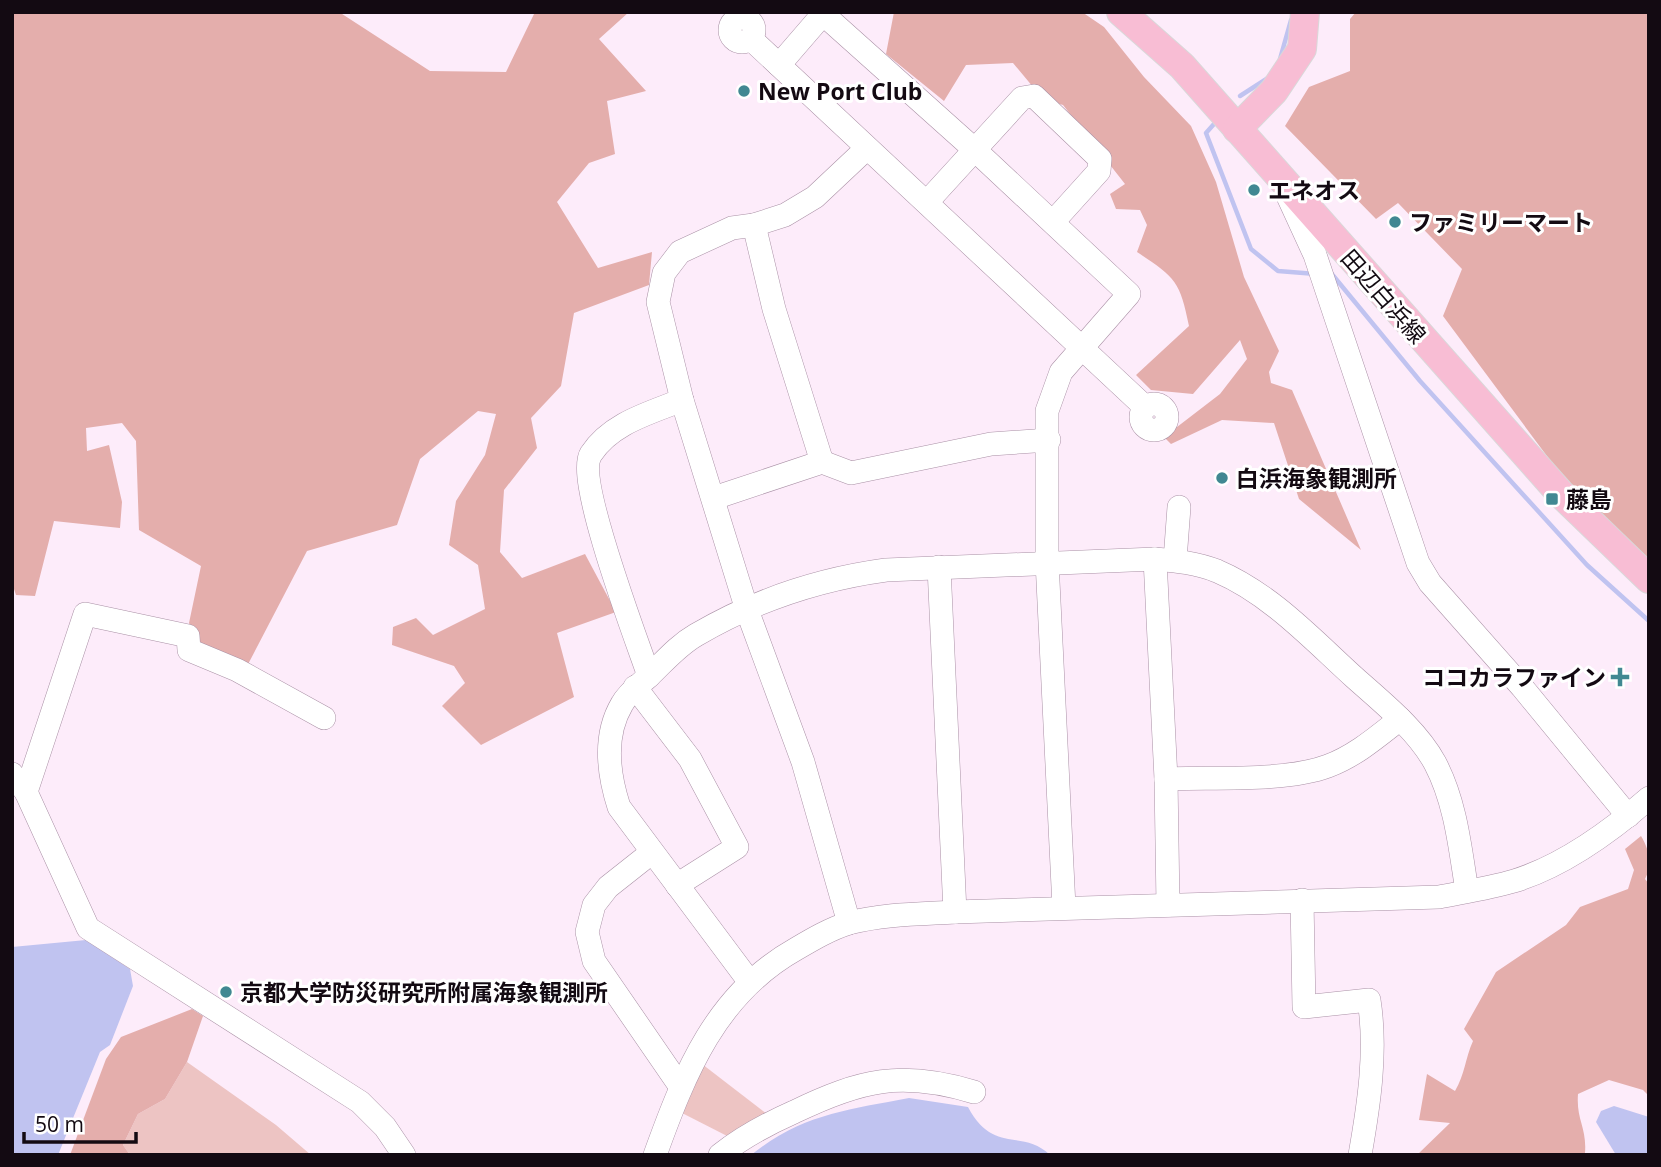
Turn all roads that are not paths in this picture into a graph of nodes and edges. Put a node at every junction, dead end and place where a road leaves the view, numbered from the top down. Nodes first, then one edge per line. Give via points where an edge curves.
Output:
1 (1121, 12) edge
2 (1305, 12) edge
3 (751, 39) dead end
4 (779, 65) junction
5 (1237, 129) junction
6 (866, 149) junction
7 (975, 150) junction
8 (1281, 180) junction
9 (927, 202) junction
10 (1053, 222) junction
11 (754, 226) junction
12 (1079, 348) junction
13 (682, 400) junction
14 (1145, 407) dead end
15 (1049, 440) junction
16 (821, 462) junction
17 (714, 498) junction
18 (1179, 507) dead end
19 (1165, 559) junction
20 (1047, 561) junction
21 (939, 567) junction
22 (1649, 579) edge
23 (747, 610) junction
24 (642, 682) junction
25 (324, 718) dead end
26 (1399, 719) junction
27 (1166, 779) junction
28 (19, 783) edge
29 (1649, 798) edge
30 (1628, 816) junction
31 (652, 853) junction
32 (677, 885) junction
33 (1467, 891) junction
34 (1302, 900) junction
35 (1168, 905) junction
36 (1064, 907) junction
37 (955, 912) junction
38 (849, 923) junction
39 (750, 981) junction
40 (680, 1086) junction
41 (974, 1092) dead end
42 (404, 1155) edge
43 (655, 1155) edge
44 (720, 1155) edge
45 (1360, 1155) edge

1 - 5 main road, 田辺白浜線 via 1182,66
2 - 5 main road via 1302,49 1274,91
3 - 4 street
4 - 6 street
4 - 7 street via 823,15
5 - 8 main road, 田辺白浜線
6 - 9 street
6 - 11 street via 815,197
7 - 9 street
7 - 10 street
7 - 10 street via 1022,98 1034,96 1100,159 1099,171
8 - 22 main road, 田辺白浜線 via 1560,493
8 - 30 street via 1315,255 1418,563 1430,583
9 - 12 street
10 - 12 street via 1129,294
11 - 13 street via 691,245 664,273 658,302
11 - 16 street
12 - 14 street
12 - 15 street via 1061,372 1047,411
13 - 17 street
13 - 24 street via 615,428 590,454 587,467
15 - 16 street via 991,444 851,473
15 - 20 street
16 - 17 street
17 - 23 street
18 - 19 street
19 - 20 street
19 - 26 street via 1219,572 1267,600
19 - 27 street
20 - 21 street
20 - 36 street
21 - 23 street via 843,576
21 - 37 street
23 - 24 street via 695,635
23 - 38 street via 803,762
24 - 31 street via 622,704 613,729 609,776 619,807
24 - 32 street via 737,847
25 - 28 street via 237,670 189,650 188,636 85,614
26 - 27 street via 1363,748 1327,767 1289,774
26 - 33 street via 1434,762 1455,813
27 - 35 street
28 - 42 street via 88,928 360,1102
29 - 30 street
30 - 33 street via 1558,862 1516,880
31 - 32 street
31 - 40 street via 608,887 594,905 587,932 594,961
32 - 39 street
33 - 34 street via 1439,897
34 - 35 street
34 - 45 street via 1304,1007 1368,1000 1374,1031
35 - 36 street
36 - 37 street
37 - 38 street
38 - 39 street via 779,958
39 - 40 street via 700,1046
40 - 43 street
41 - 44 street via 913,1081 875,1081 840,1089 749,1132

